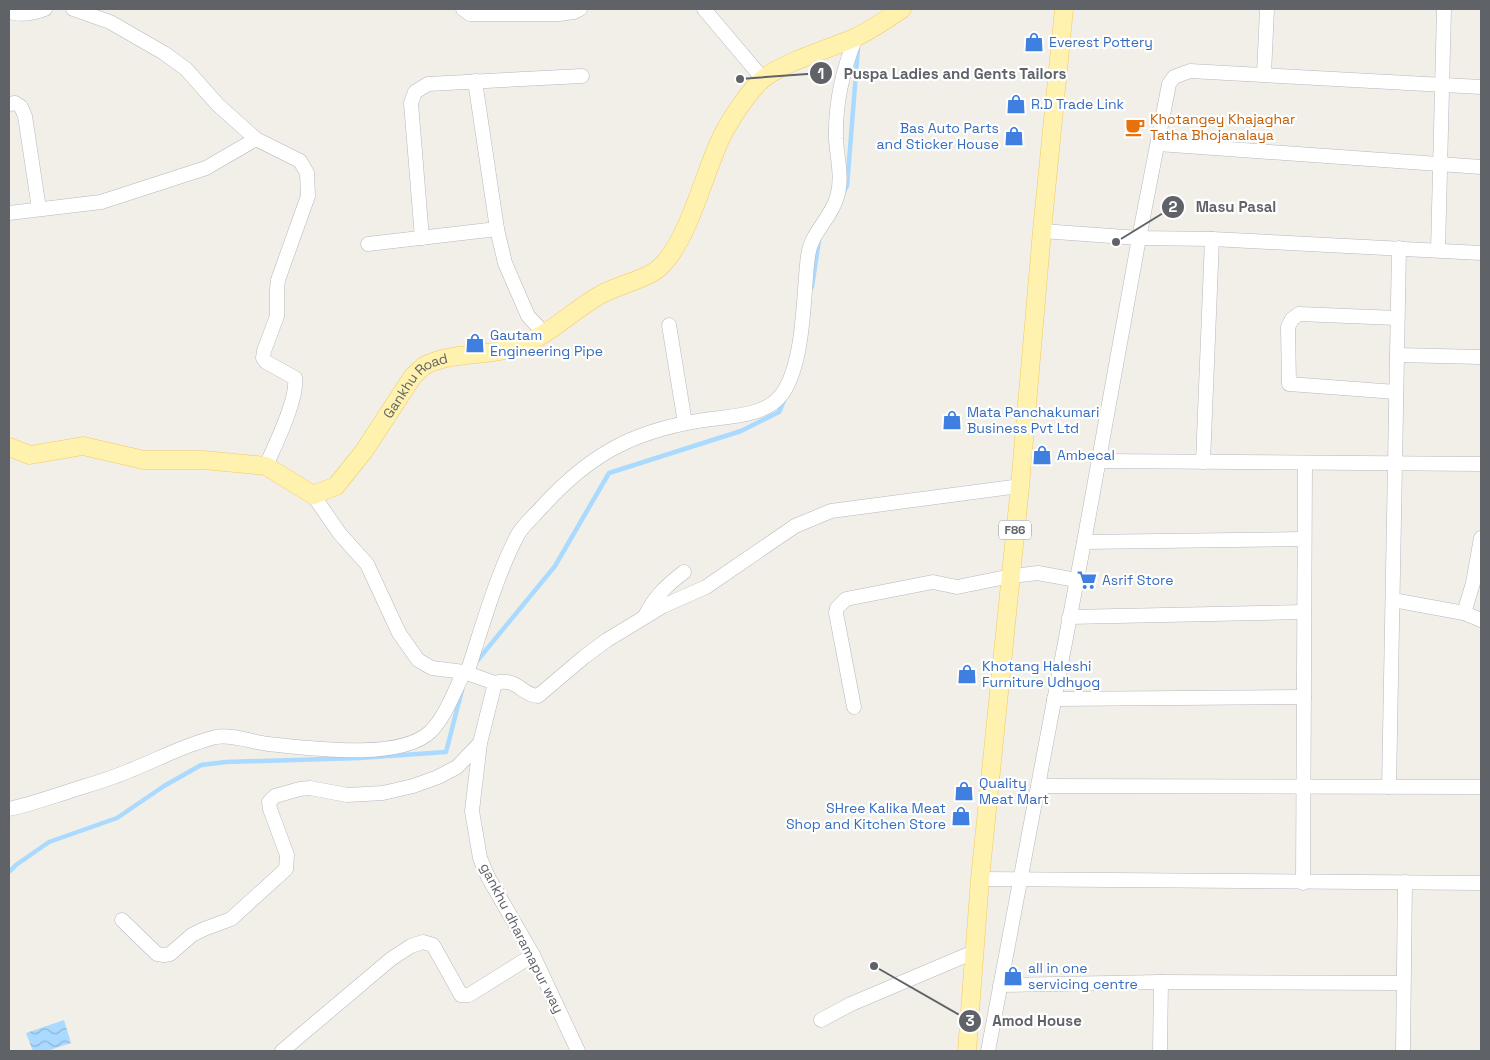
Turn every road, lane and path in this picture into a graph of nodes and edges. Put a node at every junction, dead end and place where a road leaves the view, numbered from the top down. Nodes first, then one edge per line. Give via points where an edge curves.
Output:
1 (45, 9) edge
2 (73, 9) edge
3 (463, 9) edge
4 (580, 9) edge
5 (704, 9) edge
6 (902, 9) edge
7 (1064, 9) edge
8 (1267, 9) edge
9 (1444, 9) edge
10 (9, 11) edge
11 (856, 37) junction
12 (1264, 74) junction
13 (582, 76) dead end
14 (763, 78) junction
15 (475, 81) junction
16 (1442, 86) junction
17 (1481, 87) edge
18 (9, 104) edge
19 (256, 139) junction
20 (1158, 144) junction
21 (1440, 165) junction
22 (1481, 168) edge
23 (39, 209) junction
24 (9, 213) edge
25 (497, 229) junction
26 (1042, 231) junction
27 (422, 238) junction
28 (1139, 238) junction
29 (1212, 240) junction
30 (368, 244) dead end
31 (1399, 248) junction
32 (1438, 250) junction
33 (1481, 253) edge
34 (1398, 318) junction
35 (669, 325) dead end
36 (544, 332) junction
37 (1397, 355) junction
38 (1481, 357) edge
39 (1396, 392) junction
40 (685, 423) junction
41 (9, 447) edge
42 (1099, 462) junction
43 (1204, 462) junction
44 (1305, 462) junction
45 (1395, 463) junction
46 (1481, 464) edge
47 (266, 466) junction
48 (1020, 486) junction
49 (313, 494) junction
50 (1481, 538) edge
51 (1304, 539) junction
52 (1084, 542) junction
53 (684, 572) dead end
54 (1011, 576) junction
55 (1076, 580) junction
56 (1392, 600) junction
57 (1304, 612) junction
58 (1464, 613) junction
59 (645, 617) junction
60 (1069, 617) junction
61 (1481, 620) edge
62 (465, 673) junction
63 (495, 683) junction
64 (1304, 697) junction
65 (1054, 699) junction
66 (854, 707) dead end
67 (480, 743) junction
68 (1038, 786) junction
69 (1304, 786) junction
70 (1389, 787) junction
71 (1481, 787) edge
72 (9, 809) edge
73 (980, 879) junction
74 (1020, 879) junction
75 (1303, 882) junction
76 (1405, 882) junction
77 (1481, 883) edge
78 (122, 920) dead end
79 (974, 952) junction
80 (533, 955) junction
81 (1161, 982) junction
82 (1403, 983) junction
83 (1000, 985) junction
84 (821, 1020) dead end
85 (282, 1051) edge
86 (578, 1051) edge
87 (967, 1051) edge
88 (988, 1051) edge
89 (1160, 1051) edge
90 (1403, 1051) edge

1 - 10 street via 30,14
2 - 19 street via 110,22 164,53 186,69 218,105
3 - 4 street via 470,14 559,14
5 - 14 street
6 - 11 main road, Gankhu Road
7 - 26 main road, F86
8 - 12 street
9 - 16 street
11 - 14 main road, Gankhu Road
11 - 40 street via 846,62 839,101 836,137 840,178 838,196 831,212 814,234 808,252 799,345 790,380 775,402 763,410
12 - 16 street
12 - 20 street via 1190,71 1174,77
13 - 15 street
14 - 36 main road, Gankhu Road via 743,102 722,137 682,235 662,265 653,273 601,294
15 - 25 street
15 - 27 street via 428,84 415,92 411,103
16 - 17 street
16 - 21 street
18 - 23 street via 21,107 25,116
19 - 23 street via 206,168 128,194 101,202
19 - 47 street via 300,161 307,173 308,196 278,280 278,316 264,352 266,362 295,378 296,387
20 - 21 street
20 - 28 street
21 - 22 street
21 - 32 street
23 - 24 street
25 - 27 street
25 - 36 street via 516,290 528,316
26 - 28 street
26 - 48 main road, F86
27 - 30 street
28 - 29 street
28 - 42 street
29 - 31 street
29 - 43 street
31 - 32 street
31 - 34 street
32 - 33 street
34 - 37 street
34 - 39 street via 1299,314 1288,328 1289,384
35 - 40 street
36 - 49 main road, Gankhu Road via 516,348 461,356 424,366 413,376 364,451 336,486
37 - 38 street
37 - 39 street
39 - 45 street
40 - 62 street via 638,436 578,470 518,534
41 - 47 main road via 30,455 83,446 144,460 202,460
42 - 43 street
42 - 52 street
43 - 44 street
44 - 45 street
44 - 51 street
45 - 46 street
45 - 56 street
47 - 49 main road
48 - 54 main road, F86
48 - 59 street via 831,511 795,526 706,587
49 - 62 street via 340,534 367,564 399,633 418,660 432,668
50 - 58 street via 1474,583
51 - 52 street
51 - 57 street
52 - 55 street
53 - 59 street via 664,587
54 - 55 street via 1038,573
54 - 66 street via 957,586 933,582 846,599 836,613
54 - 73 main road, F86
55 - 60 street
56 - 58 street
56 - 70 street
57 - 60 street
57 - 64 street
58 - 61 street
59 - 63 street via 607,640 538,696 532,696 516,684
60 - 65 street
62 - 63 street
62 - 72 street via 431,731 409,744 350,750 307,748 220,736 178,749 130,771
63 - 67 street, gankhu dharamapur way
64 - 65 street
64 - 69 street
65 - 68 street
67 - 78 street via 457,767 413,786 383,793 347,795 310,788 275,796 270,802 270,810 287,855 286,869 231,918 192,935 170,954 157,954
67 - 80 street, gankhu dharamapur way via 472,811 480,858
68 - 69 street
68 - 74 street
69 - 70 street
69 - 75 street
70 - 71 street
73 - 74 street
73 - 79 main road, F86
74 - 75 street
74 - 83 street
75 - 76 street
76 - 77 street
76 - 82 street
79 - 84 street
79 - 87 main road, F86
80 - 85 street via 469,995 461,995 433,945 423,942 411,946
80 - 86 street, gankhu dharamapur way
81 - 82 street
81 - 83 street
81 - 89 street
82 - 90 street
83 - 88 street

